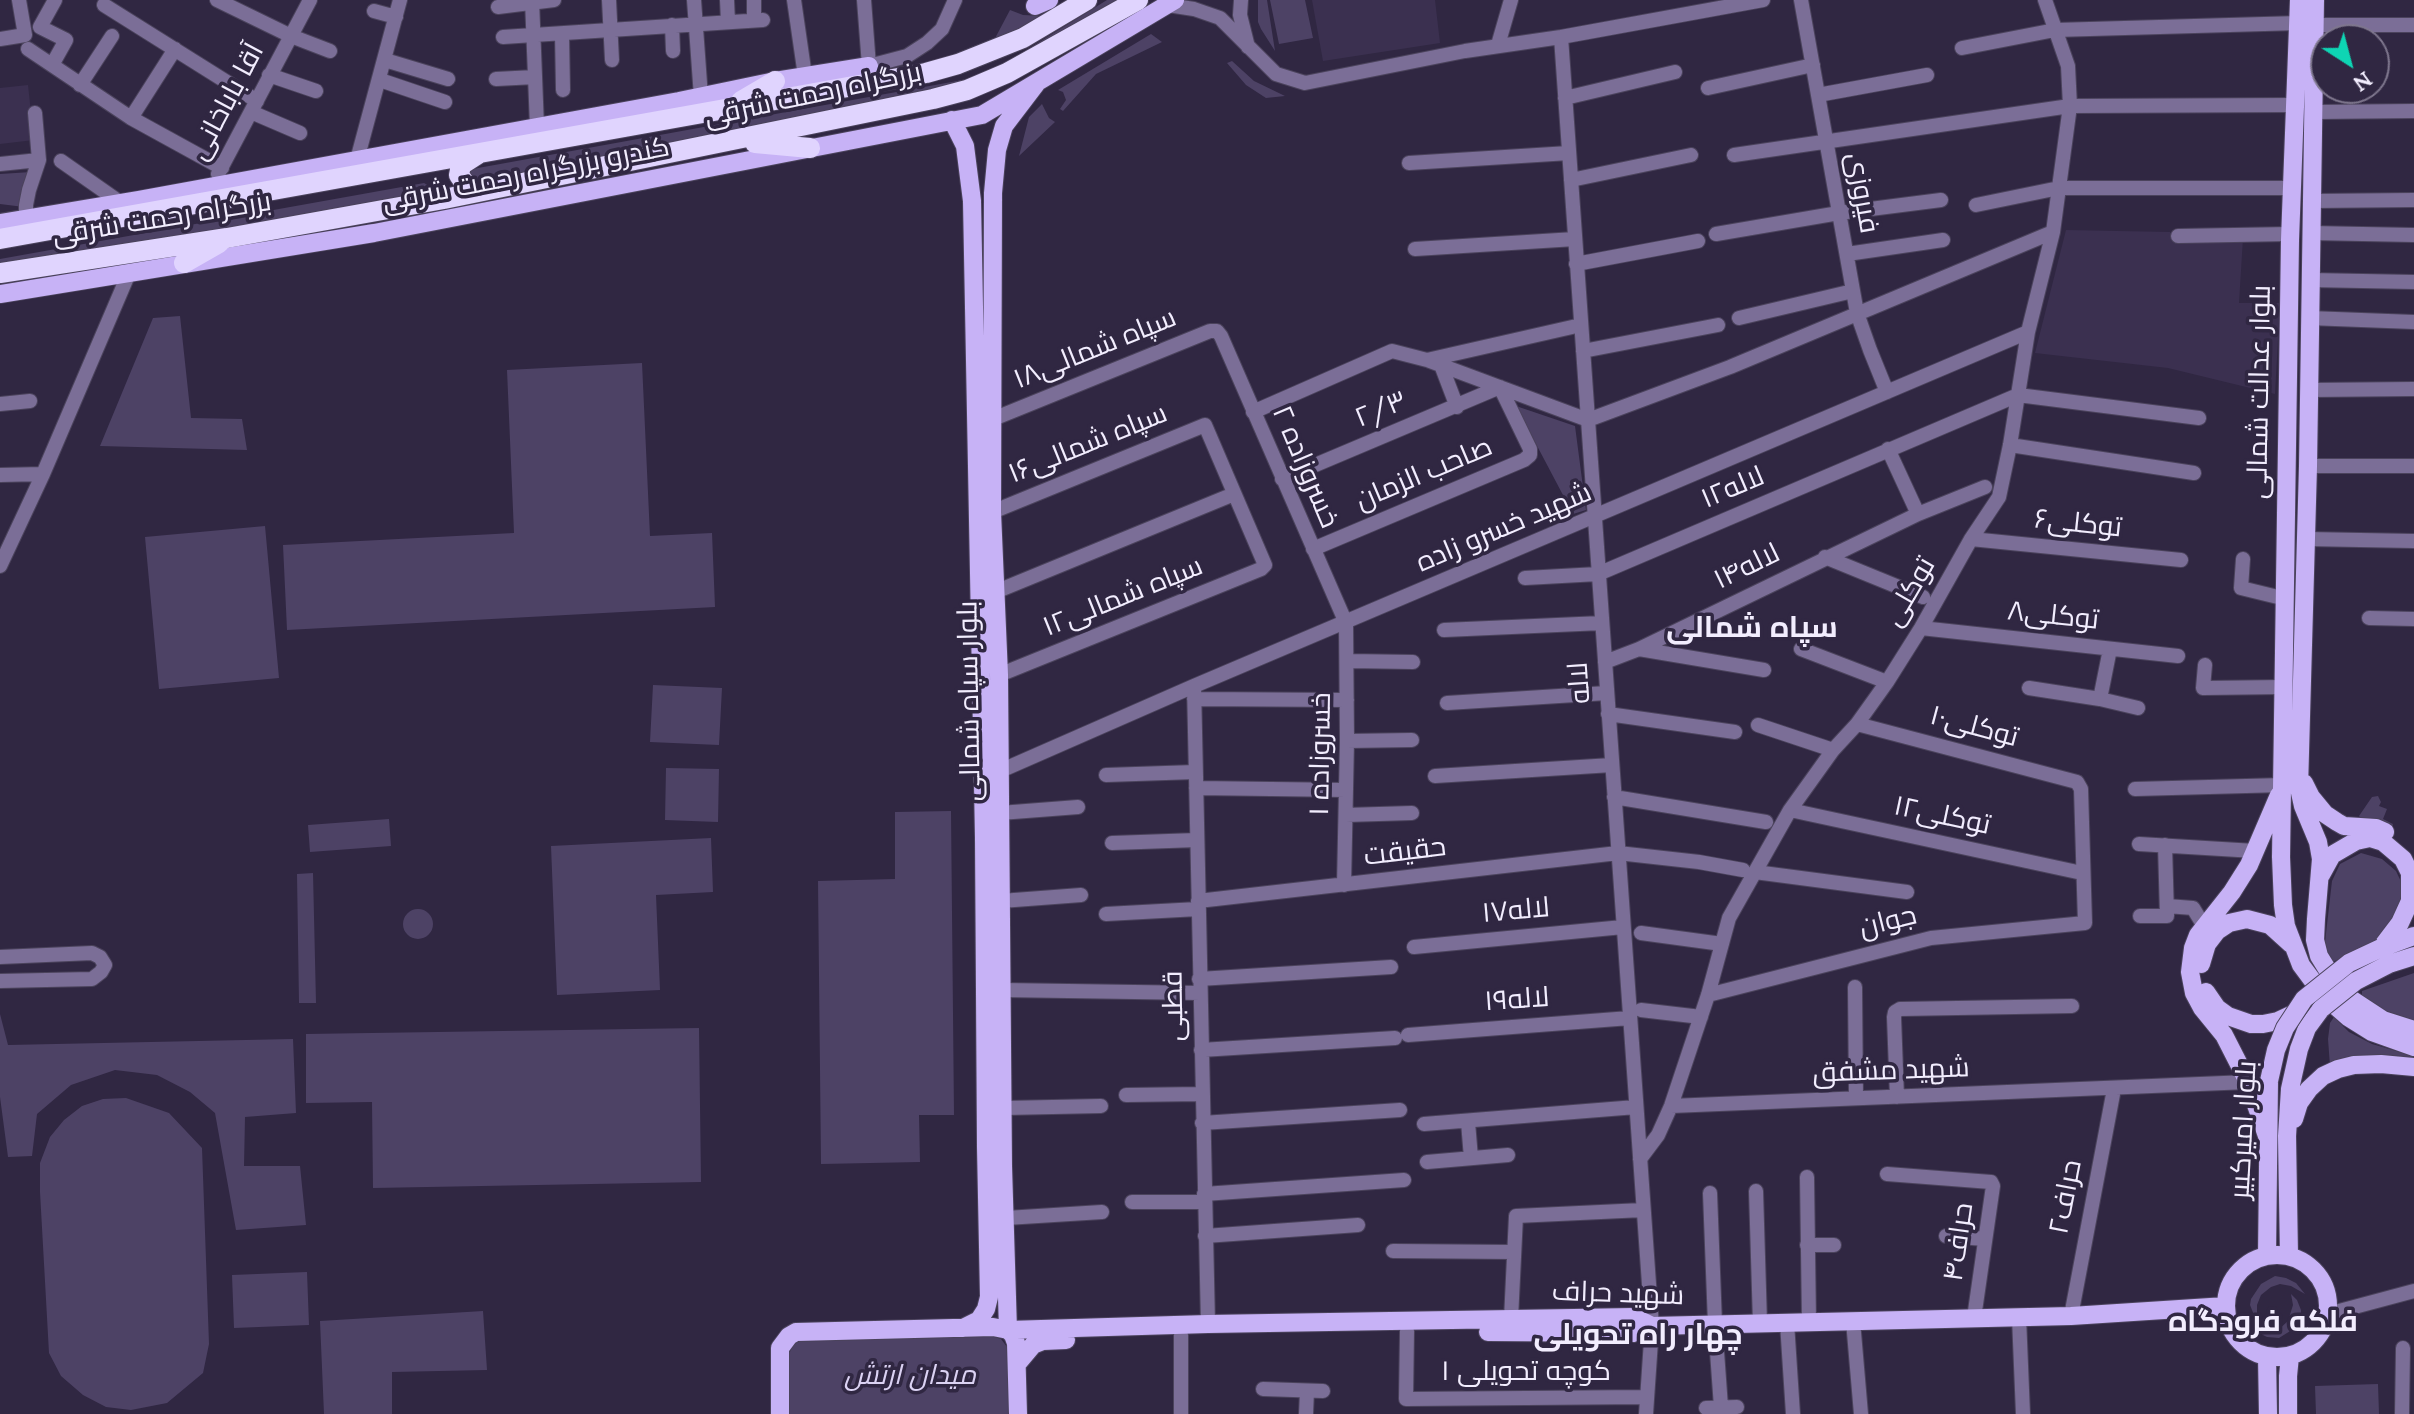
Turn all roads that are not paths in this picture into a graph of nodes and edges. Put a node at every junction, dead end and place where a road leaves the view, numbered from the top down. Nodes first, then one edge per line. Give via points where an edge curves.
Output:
1 (19, 0) edge
2 (55, 0) edge
3 (217, 0) edge
4 (310, 0) edge
5 (400, 0) edge
6 (554, 0) edge
7 (609, 0) edge
8 (694, 0) edge
9 (727, 0) edge
10 (754, 0) edge
11 (794, 0) edge
12 (864, 0) edge
13 (955, 0) edge
14 (1087, 0) edge
15 (1138, 0) edge
16 (1241, 0) edge
17 (1511, 0) edge
18 (1763, 0) edge
19 (1801, 0) edge
20 (2045, 0) edge
21 (2299, 0) edge
22 (2315, 0) edge
23 (532, 1) edge
24 (1172, 2) edge
25 (104, 5) dead end
26 (1708, 5) edge
27 (498, 7) dead end
28 (374, 11) dead end
29 (396, 17) junction
30 (728, 22) junction
31 (696, 23) junction
32 (2307, 24) junction
33 (672, 25) junction
34 (2414, 25) edge
35 (611, 30) junction
36 (2055, 30) junction
37 (562, 34) junction
38 (112, 36) dead end
39 (291, 36) junction
40 (503, 37) dead end
41 (533, 37) junction
42 (1561, 37) junction
43 (0, 39) edge
44 (1498, 45) junction
45 (1248, 48) junction
46 (1962, 48) dead end
47 (28, 49) dead end
48 (175, 49) junction
49 (330, 51) dead end
50 (673, 51) dead end
51 (385, 60) junction
52 (612, 60) dead end
53 (52, 65) junction
54 (1813, 65) junction
55 (869, 66) junction
56 (1675, 72) dead end
57 (269, 75) junction
58 (1927, 75) dead end
59 (805, 76) junction
60 (535, 77) junction
61 (448, 79) dead end
62 (496, 79) dead end
63 (380, 80) junction
64 (775, 81) junction
65 (1036, 84) junction
66 (80, 85) junction
67 (1708, 88) dead end
68 (563, 90) dead end
69 (316, 91) dead end
70 (1818, 95) junction
71 (701, 97) junction
72 (1565, 98) junction
73 (445, 102) dead end
74 (2296, 105) junction
75 (731, 106) junction
76 (2070, 106) junction
77 (254, 107) junction
78 (2414, 111) edge
79 (2315, 112) junction
80 (35, 113) dead end
81 (131, 118) junction
82 (952, 120) junction
83 (537, 127) junction
84 (300, 133) dead end
85 (735, 141) junction
86 (1827, 142) junction
87 (810, 148) junction
88 (997, 150) junction
89 (1569, 153) junction
90 (478, 154) junction
91 (1691, 155) dead end
92 (1734, 155) dead end
93 (967, 156) junction
94 (39, 160) junction
95 (357, 160) junction
96 (61, 161) dead end
97 (1409, 163) dead end
98 (0, 164) edge
99 (421, 165) junction
100 (222, 168) junction
101 (1571, 180) junction
102 (213, 185) junction
103 (2059, 188) junction
104 (2291, 188) junction
105 (481, 191) junction
106 (1941, 200) dead end
107 (2414, 200) edge
108 (2311, 201) junction
109 (130, 202) junction
110 (427, 202) junction
111 (1976, 205) dead end
112 (181, 208) junction
113 (1839, 213) junction
114 (26, 219) junction
115 (0, 223) edge
116 (2053, 232) junction
117 (2311, 233) junction
118 (1716, 234) dead end
119 (2290, 234) junction
120 (2414, 235) edge
121 (2178, 236) dead end
122 (227, 238) junction
123 (0, 239) edge
124 (1575, 239) junction
125 (1943, 240) dead end
126 (1698, 241) dead end
127 (1415, 249) dead end
128 (1847, 254) junction
129 (184, 263) junction
130 (1576, 264) junction
131 (0, 273) edge
132 (129, 273) junction
133 (2310, 280) junction
134 (2414, 282) edge
135 (1853, 291) junction
136 (0, 294) edge
137 (1863, 311) junction
138 (1739, 318) dead end
139 (2309, 318) junction
140 (2414, 322) edge
141 (1581, 325) junction
142 (1718, 325) dead end
143 (1217, 331) joint
144 (2028, 332) junction
145 (1583, 351) junction
146 (2298, 351) junction
147 (1434, 363) junction
148 (1500, 387) junction
149 (2414, 389) edge
150 (2308, 390) junction
151 (1887, 392) junction
152 (2018, 395) junction
153 (30, 401) dead end
154 (0, 404) edge
155 (1457, 407) junction
156 (1253, 412) junction
157 (2199, 418) dead end
158 (993, 419) junction
159 (1588, 420) junction
160 (2010, 445) junction
161 (1888, 449) junction
162 (2308, 466) junction
163 (2414, 466) edge
164 (2194, 473) dead end
165 (43, 474) junction
166 (0, 475) edge
167 (1282, 479) junction
168 (1985, 487) dead end
169 (1234, 494) junction
170 (992, 512) junction
171 (1918, 514) junction
172 (1594, 518) junction
173 (1971, 539) junction
174 (2306, 539) junction
175 (2414, 541) edge
176 (1313, 549) junction
177 (1825, 557) junction
178 (2243, 559) dead end
179 (2181, 560) dead end
180 (0, 566) edge
181 (1598, 574) junction
182 (1525, 578) dead end
183 (995, 592) junction
184 (1923, 597) dead end
185 (2286, 599) junction
186 (2369, 618) dead end
187 (2414, 619) edge
188 (1346, 623) junction
189 (1602, 623) junction
190 (988, 627) junction
191 (1921, 628) junction
192 (1444, 630) dead end
193 (1639, 649) junction
194 (1801, 649) dead end
195 (2110, 649) junction
196 (2178, 656) dead end
197 (1348, 661) junction
198 (1413, 662) dead end
199 (1605, 662) junction
200 (2205, 665) dead end
201 (1764, 670) dead end
202 (999, 675) junction
203 (1887, 682) junction
204 (2284, 687) junction
205 (2029, 688) dead end
206 (1194, 693) junction
207 (1607, 693) junction
208 (2100, 699) junction
209 (1347, 700) junction
210 (1447, 703) dead end
211 (2138, 708) dead end
212 (1608, 714) junction
213 (1857, 724) junction
214 (1758, 725) dead end
215 (1735, 732) dead end
216 (1412, 740) dead end
217 (1347, 741) junction
218 (1833, 750) junction
219 (1612, 765) junction
220 (1000, 771) junction
221 (1195, 772) junction
222 (2299, 772) junction
223 (1106, 775) dead end
224 (1435, 776) dead end
225 (2283, 785) junction
226 (1196, 788) junction
227 (2135, 789) dead end
228 (1346, 790) junction
229 (1614, 797) junction
230 (1078, 807) dead end
231 (1790, 810) junction
232 (1000, 813) junction
233 (1412, 813) dead end
234 (1346, 815) junction
235 (1766, 822) dead end
236 (1197, 840) junction
237 (1112, 843) dead end
238 (2139, 844) dead end
239 (2165, 845) junction
240 (2255, 851) junction
241 (1618, 853) junction
242 (2414, 857) edge
243 (1749, 871) junction
244 (2082, 873) junction
245 (2320, 876) junction
246 (1344, 885) junction
247 (1907, 892) dead end
248 (1081, 895) dead end
249 (1001, 901) junction
250 (1198, 905) junction
251 (2167, 906) junction
252 (1106, 914) dead end
253 (2140, 916) dead end
254 (2204, 926) junction
255 (1623, 927) junction
256 (1641, 933) dead end
257 (2414, 936) edge
258 (1722, 944) junction
259 (2292, 945) junction
260 (1414, 947) dead end
261 (23, 956) junction
262 (2385, 956) junction
263 (2414, 956) edge
264 (0, 957) edge
265 (1391, 967) dead end
266 (0, 981) edge
267 (20, 981) junction
268 (1200, 986) junction
269 (1855, 987) dead end
270 (1002, 990) junction
271 (1708, 995) junction
272 (2072, 1006) dead end
273 (1635, 1014) junction
274 (2293, 1014) junction
275 (1701, 1017) junction
276 (2414, 1030) edge
277 (994, 1039) junction
278 (2414, 1047) edge
279 (1201, 1050) junction
280 (2414, 1067) edge
281 (2248, 1082) junction
282 (2114, 1089) junction
283 (1202, 1094) junction
284 (1126, 1095) dead end
285 (1897, 1097) junction
286 (1856, 1098) junction
287 (1101, 1106) dead end
288 (1671, 1106) junction
289 (1636, 1107) junction
290 (1004, 1108) junction
291 (1400, 1110) dead end
292 (1468, 1122) junction
293 (1202, 1123) junction
294 (1424, 1124) dead end
295 (2267, 1136) junction
296 (2287, 1136) junction
297 (1508, 1155) dead end
298 (1471, 1158) junction
299 (1640, 1159) junction
300 (1427, 1162) dead end
301 (1887, 1174) dead end
302 (1807, 1177) dead end
303 (1404, 1180) dead end
304 (1756, 1191) dead end
305 (1710, 1193) dead end
306 (1204, 1198) junction
307 (1132, 1202) dead end
308 (1643, 1210) junction
309 (1102, 1212) dead end
310 (1006, 1218) junction
311 (1358, 1225) dead end
312 (1205, 1236) junction
313 (1946, 1236) dead end
314 (1985, 1239) junction
315 (1807, 1245) junction
316 (1834, 1245) dead end
317 (1393, 1251) dead end
318 (1514, 1252) junction
319 (2267, 1256) junction
320 (2289, 1256) junction
321 (2414, 1291) edge
322 (998, 1297) junction
323 (2226, 1306) junction
324 (2328, 1314) junction
325 (2071, 1316) junction
326 (2019, 1317) junction
327 (1974, 1318) junction
328 (1511, 1319) junction
329 (1853, 1321) junction
330 (1809, 1322) junction
331 (1760, 1323) junction
332 (1787, 1323) junction
333 (1208, 1324) junction
334 (1715, 1324) junction
335 (1576, 1326) junction
336 (1652, 1326) junction
337 (963, 1328) junction
338 (1008, 1330) junction
339 (1407, 1331) junction
340 (1084, 1334) junction
341 (1181, 1335) junction
342 (2403, 1348) dead end
343 (2290, 1356) junction
344 (2267, 1357) junction
345 (1017, 1364) junction
346 (1263, 1389) dead end
347 (1307, 1391) junction
348 (1323, 1391) dead end
349 (1646, 1397) junction
350 (1737, 1407) dead end
351 (780, 1414) edge
352 (1018, 1414) edge
353 (1181, 1414) edge
354 (1306, 1414) edge
355 (1646, 1414) edge
356 (1793, 1414) edge
357 (1861, 1414) edge
358 (2023, 1414) edge
359 (2268, 1414) edge
360 (2288, 1414) edge
361 (2402, 1414) edge

1 - 43 street via 25,35
2 - 53 street via 40,27 66,40
3 - 39 street
4 - 39 street, آقا باباخانی
5 - 29 street
6 - 23 street
7 - 35 street
8 - 31 street
9 - 30 street
10 - 30 street via 758,20
11 - 59 street
12 - 55 street
13 - 55 street via 942,29 927,43 907,56
14 - 75 highway, بزرگراه رحمت شرقی via 1023,38 958,64 879,83
15 - 85 highway, بزرگراه رحمت شرقی via 967,90
16 - 45 street
17 - 44 street
18 - 26 street
19 - 54 street, فیروزی
20 - 36 street, توکلی
21 - 32 main road, بلوار عدالت شمالی
22 - 32 main road, بلوار عدالت شمالی
23 - 27 street
23 - 41 street
24 - 45 street via 1220,18
24 - 65 main road, کندرو بزرگراه رحمت شرقی
25 - 48 street
26 - 42 street
28 - 29 street
29 - 51 street
30 - 31 street
31 - 33 street
31 - 71 street
32 - 34 street
32 - 36 street
32 - 74 main road, بلوار عدالت شمالی
32 - 79 main road, بلوار عدالت شمالی
33 - 35 street
33 - 50 street
35 - 37 street
35 - 52 street
36 - 46 street
36 - 76 street, توکلی via 2068,66
37 - 41 street
37 - 68 street
38 - 66 street
39 - 49 street
39 - 57 street, آقا باباخانی
40 - 41 street
41 - 60 street
42 - 44 street
42 - 72 street, لاله
44 - 45 street via 1305,83 1276,74
47 - 53 street
48 - 77 street
48 - 81 street
51 - 61 street
51 - 63 street
53 - 66 street
54 - 67 street
54 - 70 street, فیروزی
55 - 59 main road, کندرو بزرگراه رحمت شرقی
56 - 72 street
57 - 69 street
57 - 77 street, آقا باباخانی
58 - 70 street
59 - 64 main road, کندرو بزرگراه رحمت شرقی
60 - 62 street
60 - 83 street
63 - 73 street
63 - 95 street
64 - 71 main road, کندرو بزرگراه رحمت شرقی
64 - 75 highway
65 - 82 main road, کندرو بزرگراه رحمت شرقی via 982,115
65 - 88 main road, بلوار سپاه شمالی via 1004,126
66 - 81 street
70 - 86 street, فیروزی
71 - 83 main road, کندرو بزرگراه رحمت شرقی
72 - 89 street, لاله
74 - 76 street
74 - 104 main road, بلوار عدالت شمالی
75 - 90 highway, بزرگراه رحمت شرقی
76 - 86 street
76 - 103 street, توکلی
77 - 84 street
77 - 100 street, آقا باباخانی
78 - 79 street
79 - 108 main road, بلوار عدالت شمالی
80 - 94 street
81 - 100 street
82 - 87 main road, کندرو بزرگراه رحمت شرقی
82 - 93 main road, بلوار سپاه شمالی
83 - 95 main road, کندرو بزرگراه رحمت شرقی
85 - 87 highway
85 - 105 highway, بزرگراه رحمت شرقی
86 - 92 street
86 - 113 street, فیروزی
87 - 129 main road, کندرو بزرگراه رحمت شرقی via 374,233
88 - 93 main road via 981,142
88 - 158 main road, بلوار سپاه شمالی
89 - 97 street
89 - 101 street, لاله
90 - 99 highway, بزرگراه رحمت شرقی
90 - 105 highway via 461,165 459,175 468,188
91 - 101 street
93 - 190 main road, بلوار سپاه شمالی
94 - 98 street
94 - 114 street
95 - 102 main road, کندرو بزرگراه رحمت شرقی
96 - 109 street
99 - 110 highway via 439,183
99 - 112 highway, بزرگراه رحمت شرقی
100 - 102 street, آقا باباخانی
101 - 124 street, لاله
102 - 109 main road, کندرو بزرگراه رحمت شرقی
103 - 104 street
103 - 111 street
103 - 116 street, توکلی
104 - 119 main road, بلوار عدالت شمالی
105 - 110 highway, بزرگراه رحمت شرقی
106 - 113 street
107 - 108 street
108 - 117 main road, بلوار عدالت شمالی
109 - 112 highway
109 - 114 main road, کندرو بزرگراه رحمت شرقی
110 - 122 highway, بزرگراه رحمت شرقی
112 - 123 highway, بزرگراه رحمت شرقی
113 - 118 street
113 - 128 street, فیروزی
114 - 115 main road, کندرو بزرگراه رحمت شرقی
116 - 137 street
116 - 144 street, توکلی
117 - 120 street
117 - 133 main road, بلوار عدالت شمالی
119 - 121 street
119 - 146 main road, بلوار عدالت شمالی
122 - 129 highway
122 - 131 highway, بزرگراه رحمت شرقی
124 - 127 street
124 - 130 street, لاله
125 - 128 street
126 - 130 street
128 - 135 street, فیروزی
129 - 132 main road, کندرو بزرگراه رحمت شرقی
130 - 141 street, لاله
132 - 136 main road, کندرو بزرگراه رحمت شرقی
132 - 165 street
133 - 134 street
133 - 139 main road, بلوار عدالت شمالی
135 - 137 street, فیروزی
135 - 138 street
137 - 151 street, فیروزی
137 - 159 street
139 - 140 street
139 - 146 main road, بلوار عدالت شمالی
141 - 145 street, لاله
141 - 147 street
142 - 145 street
143 - 156 street, خسروزاده ۲
143 - 158 street, سپاه شمالی۱۸
144 - 151 street, شهید خسرو زاده
144 - 152 street, توکلی
145 - 159 street, لاله
146 - 150 main road, بلوار عدالت شمالی
146 - 185 main road, بلوار عدالت شمالی
147 - 148 street
147 - 155 street
147 - 156 street via 1397,351 1386,353
148 - 155 street, ۲/۳
148 - 159 street
148 - 176 street, صاحب الزمان via 1530,455
149 - 150 street
150 - 162 main road, بلوار عدالت شمالی
151 - 172 street, شهید خسرو زاده
152 - 157 street
152 - 160 street, توکلی
152 - 161 street, لاله۱۲
153 - 154 street
155 - 167 street, ۲/۳
156 - 167 street, خسروزاده ۲
158 - 170 main road, بلوار سپاه شمالی
159 - 172 street, لاله
160 - 164 street
160 - 173 street, توکلی via 1999,497
161 - 171 street
161 - 181 street, لاله۱۲
162 - 163 street
162 - 174 main road, بلوار عدالت شمالی
165 - 166 street
165 - 180 street
167 - 176 street, خسروزاده ۲
168 - 171 street, لاله۱۴
169 - 170 street, سپاه شمالی۱۶ via 1205,425
169 - 183 street
169 - 202 street, سپاه شمالی۱۲ via 1265,565 1261,569
170 - 183 main road, بلوار سپاه شمالی
171 - 177 street, لاله۱۴
172 - 181 street, لاله
172 - 188 street, شهید خسرو زاده
173 - 179 street, توکلی۶
173 - 191 street, توکلی
174 - 175 street
174 - 222 main road, بلوار عدالت شمالی
176 - 188 street, خسروزاده ۲
177 - 184 street
177 - 193 street, لاله۱۴
178 - 185 street via 2241,588
181 - 182 street
181 - 189 street, لاله
183 - 190 main road, بلوار سپاه شمالی
185 - 204 main road, بلوار عدالت شمالی
186 - 187 street
188 - 197 street, خسروزاده ۱
188 - 206 street, شهید خسرو زاده
189 - 192 street
189 - 199 street, لاله
190 - 202 main road, بلوار سپاه شمالی
190 - 277 main road, بلوار سپاه شمالی
191 - 195 street, توکلی۸
191 - 203 street, توکلی
193 - 199 street, لاله۱۴
193 - 201 street
194 - 203 street
195 - 196 street, توکلی۸
195 - 208 street
197 - 198 street
197 - 209 street, خسروزاده ۱
199 - 207 street, لاله
200 - 204 street via 2203,688
202 - 220 main road, بلوار سپاه شمالی
203 - 213 street, توکلی
204 - 225 main road, بلوار عدالت شمالی
205 - 208 street
206 - 209 street
206 - 220 street, شهید خسرو زاده
206 - 221 street, قطبی
207 - 210 street
207 - 212 street, لاله
208 - 211 street
209 - 217 street, خسروزاده ۱
212 - 215 street
212 - 219 street, لاله
213 - 218 street, توکلی
213 - 244 street, ۱۰توکلی via 2077,782
214 - 218 street
216 - 217 street
217 - 228 street, خسروزاده ۱
218 - 231 street, توکلی
219 - 224 street
219 - 229 street, لاله
220 - 232 main road, بلوار سپاه شمالی
221 - 223 street
221 - 226 street, قطبی
222 - 242 main road via 2325,814 2344,826 2392,834
222 - 245 main road, بلوار عدالت شمالی via 2303,806 2318,842
225 - 227 street
225 - 240 main road
225 - 259 main road, بلوار عدالت شمالی via 2283,905
226 - 228 street
226 - 236 street, قطبی
228 - 234 street, خسروزاده ۱
229 - 235 street
229 - 241 street, لاله
230 - 232 street
231 - 243 street, توکلی
231 - 244 street, توکلی۱۲
232 - 249 main road, بلوار سپاه شمالی
233 - 234 street
234 - 246 street, خسروزاده ۱
236 - 237 street
236 - 250 street, قطبی
238 - 239 street
239 - 240 street
239 - 251 street
240 - 254 main road via 2232,892
241 - 243 street, حقیقت
241 - 246 street, حقیقت
241 - 255 street, لاله
243 - 247 street, حقیقت
243 - 258 street, توکلی
244 - 271 street, جوان via 2085,923 1931,938
245 - 262 main road via 2332,855 2370,838 2403,859 2410,873 2410,901
245 - 276 main road, بلوار عدالت شمالی via 2315,940 2326,968 2362,1007
246 - 250 street, حقیقت
248 - 249 street
249 - 270 main road, بلوار سپاه شمالی
250 - 252 street, حقیقت
250 - 268 street, قطبی
251 - 253 street via 2167,916
251 - 254 street via 2193,908
254 - 281 main road via 2191,960 2194,993
255 - 260 street, لاله۱۷
255 - 273 street, لاله
256 - 258 street
257 - 262 main road, بلوار امیرکبیر
258 - 271 street, توکلی
259 - 274 main road via 2262,921 2229,923 2207,944 2200,974 2210,999 2228,1016 2263,1024
259 - 278 main road via 2312,982 2336,1008 2372,1032
261 - 264 street
261 - 267 street
261 - 267 street via 92,953 105,965 92,979
262 - 263 main road, بلوار امیرکبیر
262 - 274 main road, بلوار امیرکبیر, bridge via 2349,963
262 - 296 main road, بلوار امیرکبیر, bridge via 2321,1009 2307,1028 2290,1089
265 - 268 street
266 - 267 street
268 - 270 street
268 - 279 street, قطبی
269 - 286 street
270 - 277 main road, بلوار سپاه شمالی
271 - 275 street, توکلی
272 - 285 street via 1900,1009 1894,1017
273 - 275 street, لاله۱۹
273 - 279 street, لاله۱۹
273 - 289 street, لاله
274 - 295 main road, بلوار امیرکبیر, bridge via 2272,1063
275 - 288 street, توکلی
277 - 290 main road, بلوار سپاه شمالی
277 - 322 main road, بلوار سپاه شمالی via 986,1147
279 - 283 street, قطبی
280 - 296 main road via 2354,1065 2323,1076 2299,1103
281 - 282 street, شهید مشفق
281 - 295 main road
282 - 285 street, شهید مشفق
282 - 325 street, حراف۲
283 - 284 street
283 - 293 street, قطبی
285 - 286 street, شهید مشفق
286 - 288 street, شهید مشفق
287 - 290 street
288 - 299 street, توکلی
289 - 292 street
289 - 299 street, لاله
290 - 310 main road, بلوار سپاه شمالی
291 - 293 street
292 - 294 street
292 - 298 street
293 - 306 street, قطبی
295 - 319 main road, بلوار امیرکبیر
296 - 320 main road, بلوار امیرکبیر
297 - 298 street
298 - 300 street
299 - 308 street, لاله
301 - 314 street, حراف۴ via 1991,1182
302 - 315 street
303 - 306 street
304 - 331 street
305 - 334 street
306 - 307 street
306 - 312 street, قطبی
308 - 318 street via 1516,1216
308 - 336 street, لاله
309 - 310 street
310 - 322 main road, بلوار سپاه شمالی
311 - 312 street
312 - 333 street, قطبی
313 - 314 street
314 - 327 street, حراف۴
315 - 316 street
315 - 330 street
317 - 318 street
318 - 328 street
319 - 320 main road
319 - 323 main road via 2242,1269
320 - 324 main road via 2315,1271 2324,1284
321 - 324 street
322 - 337 main road via 979,1320
322 - 338 main road, بلوار سپاه شمالی
323 - 325 main road, شهید حراف
323 - 344 main road via 2237,1339
324 - 343 main road via 2315,1341
325 - 326 main road, شهید حراف
326 - 327 main road, شهید حراف
326 - 358 street
327 - 329 main road, شهید حراف
328 - 333 main road, شهید حراف
328 - 335 main road, شهید حراف
329 - 330 main road, شهید حراف
329 - 357 street
330 - 332 main road, شهید حراف
331 - 332 main road, شهید حراف
331 - 334 main road, شهید حراف
332 - 356 street
333 - 340 main road, شهید حراف
334 - 336 main road, شهید حراف
334 - 350 street via 1714,1408
335 - 336 main road, شهید حراف via 1633,1333
335 - 339 main road
336 - 349 street, لاله
337 - 338 main road
337 - 351 main road via 796,1332 780,1348
338 - 340 main road, شهید حراف
338 - 345 main road via 1016,1343
339 - 341 main road
339 - 349 street, کوچه تحویلی ۱ via 1406,1399
340 - 341 main road
340 - 345 main road via 1043,1341
341 - 353 street
342 - 361 street
343 - 344 main road
343 - 360 main road
344 - 359 main road
345 - 352 main road
346 - 347 street
347 - 348 street
347 - 354 street
349 - 355 street, لاله

